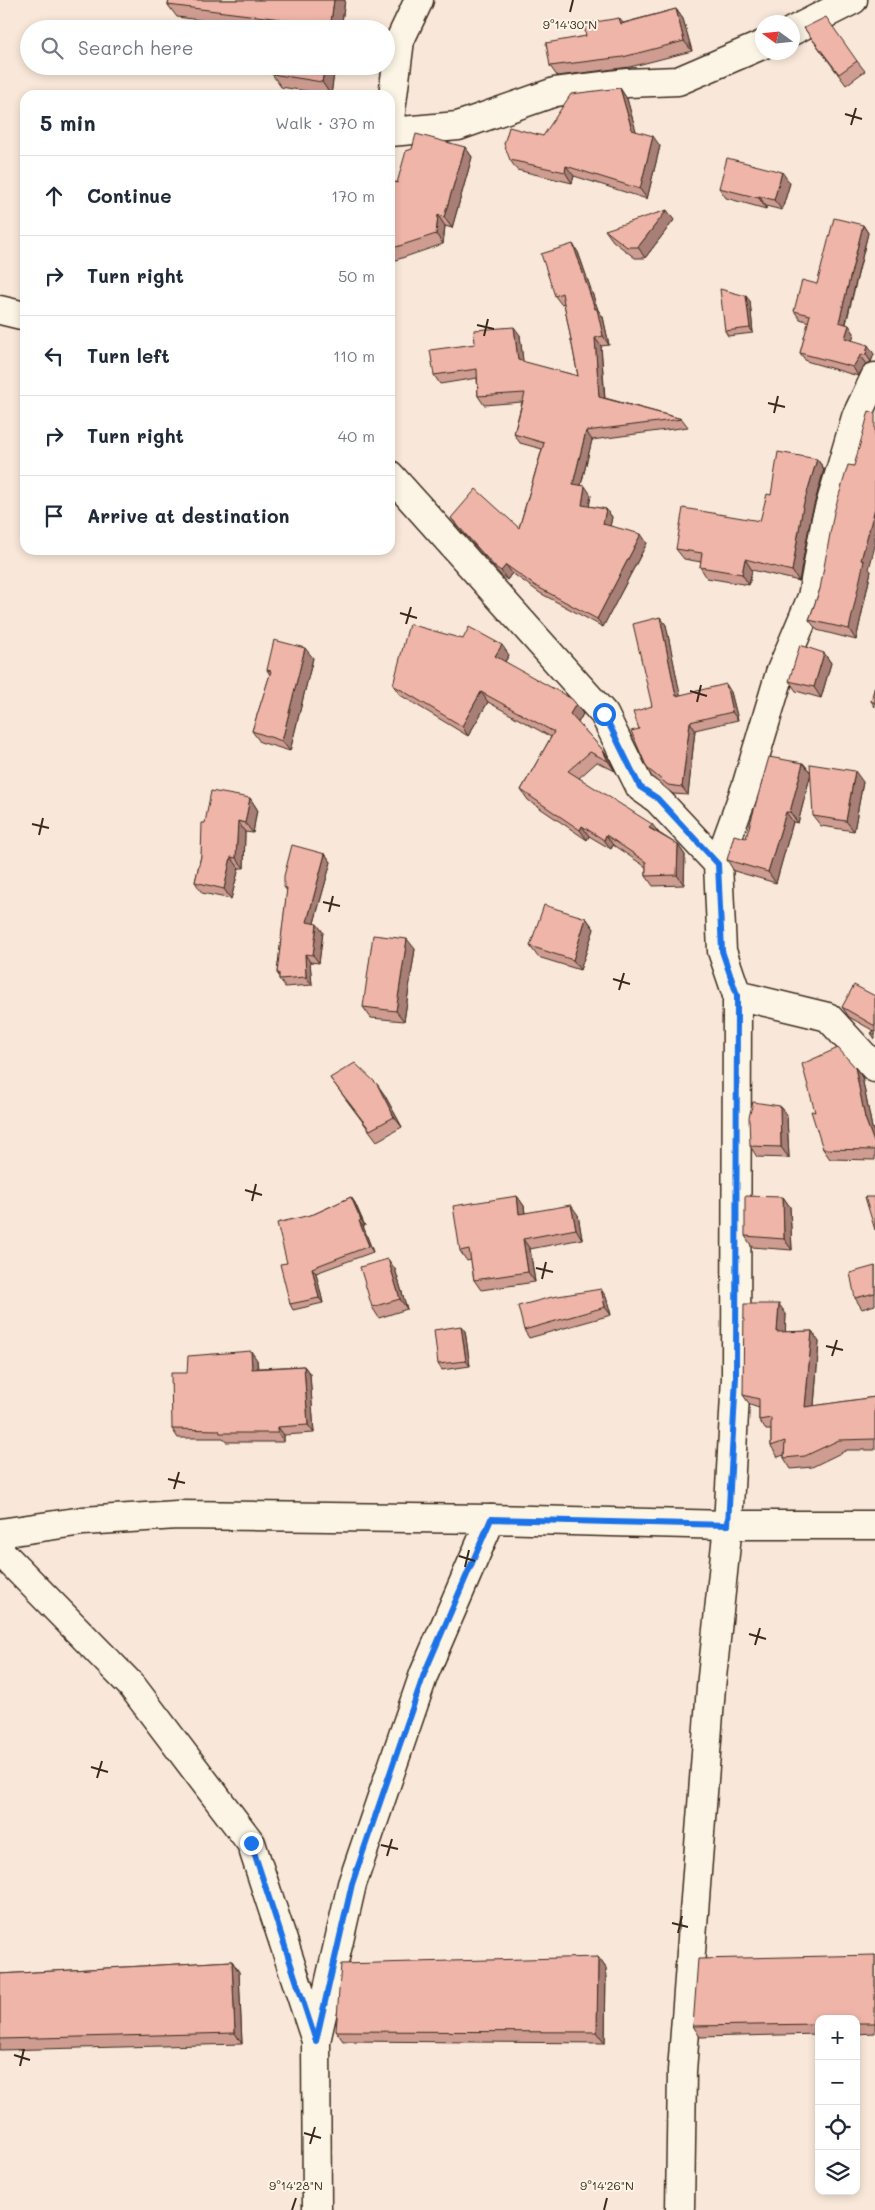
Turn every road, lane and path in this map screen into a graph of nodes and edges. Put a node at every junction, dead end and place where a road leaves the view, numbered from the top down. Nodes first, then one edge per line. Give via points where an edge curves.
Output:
1 (419, 0) edge
2 (852, 0) edge
3 (800, 27) edge
4 (755, 48) edge
5 (394, 90) edge
6 (395, 132) edge
7 (0, 310) edge
8 (20, 315) edge
9 (875, 377) edge
10 (395, 481) edge
11 (718, 864) junction
12 (737, 995) junction
13 (875, 1068) edge
14 (491, 1519) junction
15 (728, 1525) junction
16 (875, 1525) edge
17 (0, 1533) edge
18 (0, 1551) edge
19 (316, 2041) junction
20 (317, 2210) edge
21 (680, 2210) edge

1 - 5 street via 400,40
2 - 3 street
4 - 6 street via 678,81 627,82 555,92 458,126
7 - 8 street
9 - 11 street via 856,417 826,519 812,597 780,673 746,787
10 - 11 street via 604,714 640,787 657,798
11 - 12 street via 722,951
12 - 13 street via 828,1017
12 - 15 street via 736,1377
14 - 15 street
14 - 17 street via 177,1515 83,1521
14 - 19 street via 424,1674 352,1884
15 - 16 street
15 - 21 street via 711,1686 682,2070
18 - 19 street via 132,1686 251,1843
19 - 20 street

